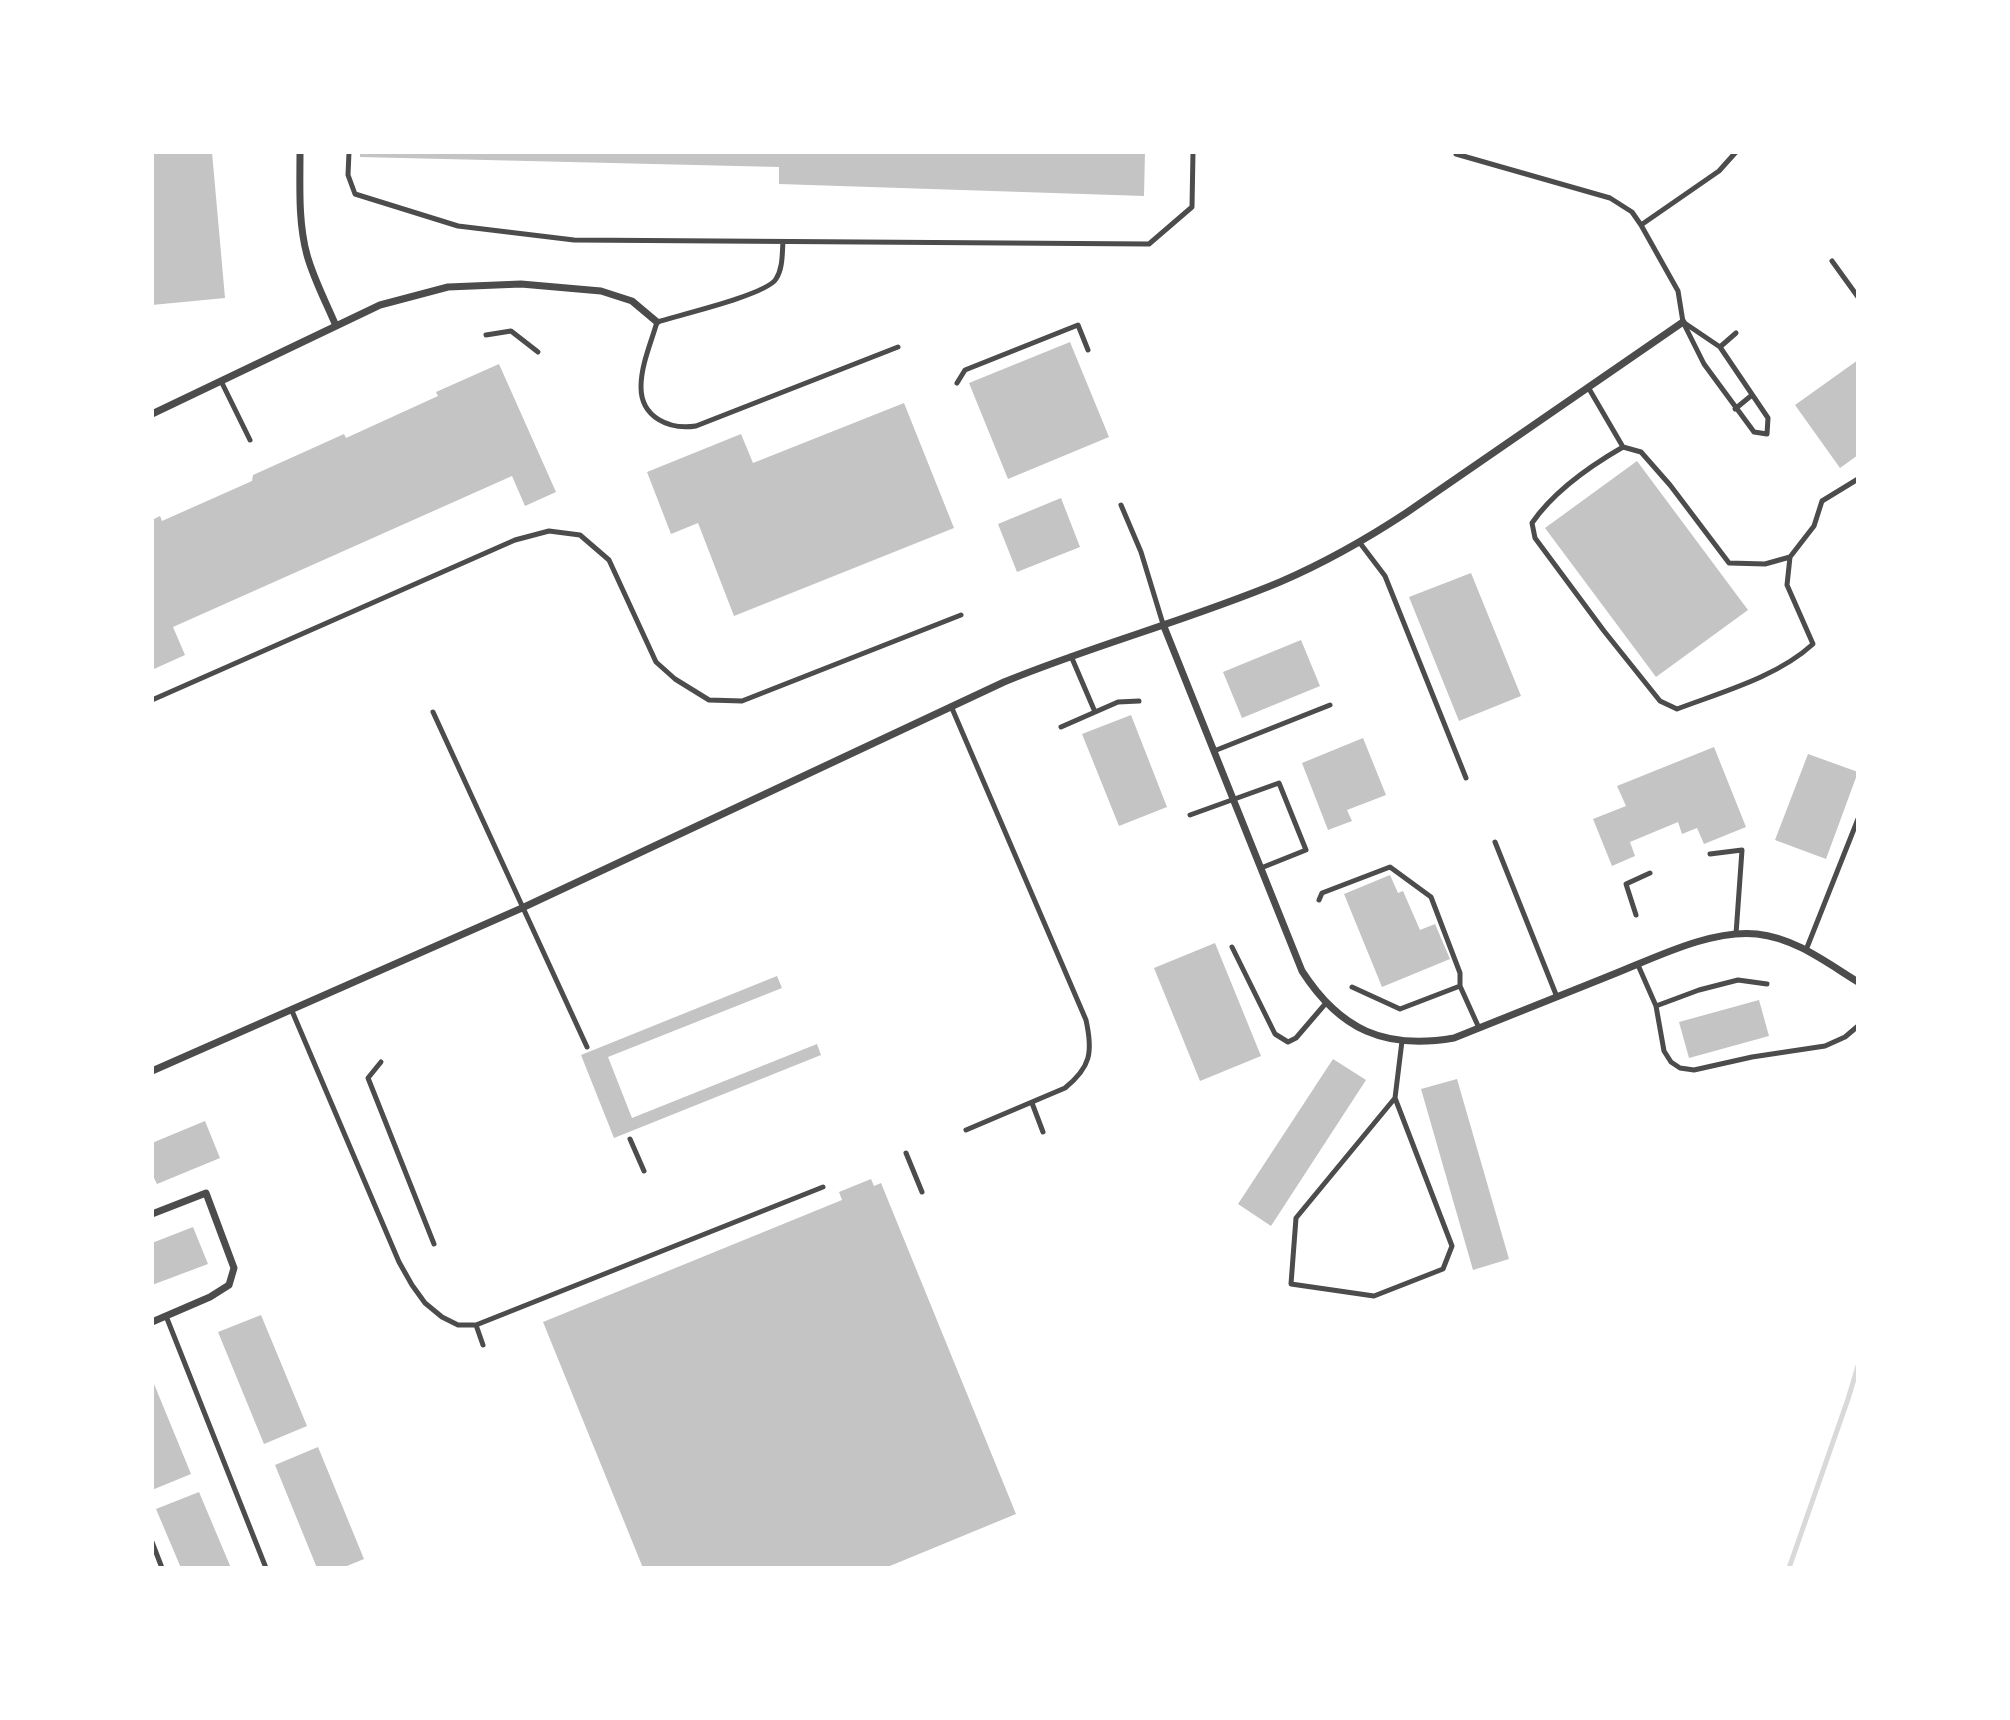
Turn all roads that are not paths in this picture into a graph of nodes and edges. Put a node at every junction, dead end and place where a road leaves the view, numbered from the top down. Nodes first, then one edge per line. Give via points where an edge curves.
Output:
1 (300, 152) edge
2 (349, 152) edge
3 (1193, 152) edge
4 (1736, 152) edge
5 (1455, 153) edge
6 (1641, 225) junction
7 (783, 242) junction
8 (1832, 261) dead end
9 (1858, 297) edge
10 (657, 322) junction
11 (1683, 322) junction
12 (336, 326) junction
13 (1736, 333) dead end
14 (486, 335) dead end
15 (1720, 346) junction
16 (898, 347) dead end
17 (1088, 350) dead end
18 (538, 352) dead end
19 (221, 381) junction
20 (957, 383) dead end
21 (1588, 387) junction
22 (1752, 395) junction
23 (1735, 409) junction
24 (152, 414) edge
25 (250, 440) dead end
26 (1623, 447) junction
27 (1858, 479) edge
28 (1121, 505) dead end
29 (1360, 543) junction
30 (1790, 557) junction
31 (961, 615) dead end
32 (1163, 624) junction
33 (1070, 656) junction
34 (152, 700) edge
35 (1139, 701) dead end
36 (1330, 705) dead end
37 (951, 706) junction
38 (433, 712) dead end
39 (1095, 712) junction
40 (1061, 727) dead end
41 (1214, 751) junction
42 (1466, 778) dead end
43 (1234, 800) junction
44 (1189, 815) dead end
45 (1858, 819) edge
46 (1494, 842) dead end
47 (1710, 854) dead end
48 (1261, 868) junction
49 (1650, 873) dead end
50 (1319, 900) dead end
51 (522, 908) junction
52 (1636, 915) dead end
53 (1736, 934) junction
54 (1232, 947) dead end
55 (1806, 950) junction
56 (1638, 965) junction
57 (1858, 982) edge
58 (1767, 984) dead end
59 (1460, 986) junction
60 (1352, 987) dead end
61 (1557, 997) junction
62 (1326, 1003) junction
63 (1656, 1006) junction
64 (292, 1011) junction
65 (1858, 1026) edge
66 (1479, 1028) junction
67 (1402, 1041) junction
68 (587, 1047) dead end
69 (381, 1062) dead end
70 (152, 1071) edge
71 (1395, 1098) junction
72 (1032, 1103) junction
73 (966, 1130) dead end
74 (1043, 1132) dead end
75 (630, 1139) dead end
76 (906, 1153) dead end
77 (644, 1171) dead end
78 (823, 1186) dead end
79 (922, 1192) dead end
80 (152, 1214) edge
81 (433, 1244) dead end
82 (166, 1316) junction
83 (152, 1322) edge
84 (476, 1325) junction
85 (484, 1345) dead end
86 (152, 1542) edge
87 (163, 1568) edge
88 (266, 1568) edge

1 - 12 street via 306,252
2 - 7 lane via 348,175 355,194 458,226 574,240
3 - 7 lane via 1192,207 1149,244
4 - 6 lane via 1719,171
5 - 6 lane via 1610,198 1632,212
6 - 11 lane via 1678,290
7 - 10 lane via 782,265 768,287
8 - 9 lane
10 - 12 street via 632,301 601,291 496,284 412,295
10 - 16 lane via 641,388 654,416 681,429
11 - 15 lane
11 - 21 street
11 - 23 lane via 1704,364
12 - 19 street
13 - 15 lane
14 - 18 lane via 511,331
15 - 22 lane
17 - 20 lane via 1078,325 965,370
19 - 24 street
19 - 25 lane
21 - 26 lane
21 - 29 street
22 - 23 lane
22 - 23 lane via 1768,418 1767,434 1754,432
26 - 30 lane via 1641,452 1728,563 1765,564
26 - 30 lane via 1577,478 1544,506 1532,523 1535,538 1660,701 1677,709 1752,680 1800,656 1813,644 1787,585
27 - 30 lane via 1822,501 1814,526
28 - 32 lane
29 - 32 street via 1280,582
29 - 42 lane via 1385,576
31 - 34 lane via 742,701 709,700 675,680 656,662 608,561 580,535 549,531 515,540
32 - 33 street
32 - 41 street
33 - 37 street
33 - 39 lane
35 - 39 lane via 1118,702
36 - 41 lane
37 - 51 street
37 - 72 lane via 1090,1038 1091,1053 1077,1078
38 - 51 lane
39 - 40 lane
41 - 43 street
43 - 44 lane
43 - 48 street
43 - 48 lane via 1279,783 1306,850
45 - 55 lane
46 - 61 lane
47 - 53 lane via 1742,850
48 - 62 street via 1302,971
49 - 52 lane via 1626,884
50 - 59 lane via 1322,893 1390,867 1431,897 1460,973
51 - 64 street
51 - 68 lane
53 - 55 street via 1758,934
53 - 56 street
54 - 62 lane via 1275,1034 1288,1042
55 - 57 street
56 - 61 street
56 - 63 lane
58 - 63 lane via 1738,981
59 - 60 lane via 1400,1009
59 - 66 lane
61 - 66 street
62 - 67 street via 1356,1026
63 - 65 lane via 1664,1051 1680,1068 1694,1070 1825,1046
64 - 70 street
64 - 84 lane via 399,1262 425,1303 442,1317 458,1325
66 - 67 street via 1454,1038
67 - 71 lane
69 - 81 lane via 368,1078
71 - 71 lane via 1296,1218 1291,1284 1374,1296 1443,1269 1452,1246
72 - 73 lane
72 - 74 lane
75 - 77 lane
76 - 79 lane
78 - 84 lane
80 - 82 street via 206,1193 234,1268 229,1285
82 - 83 street
82 - 88 lane
84 - 85 lane
86 - 87 lane

